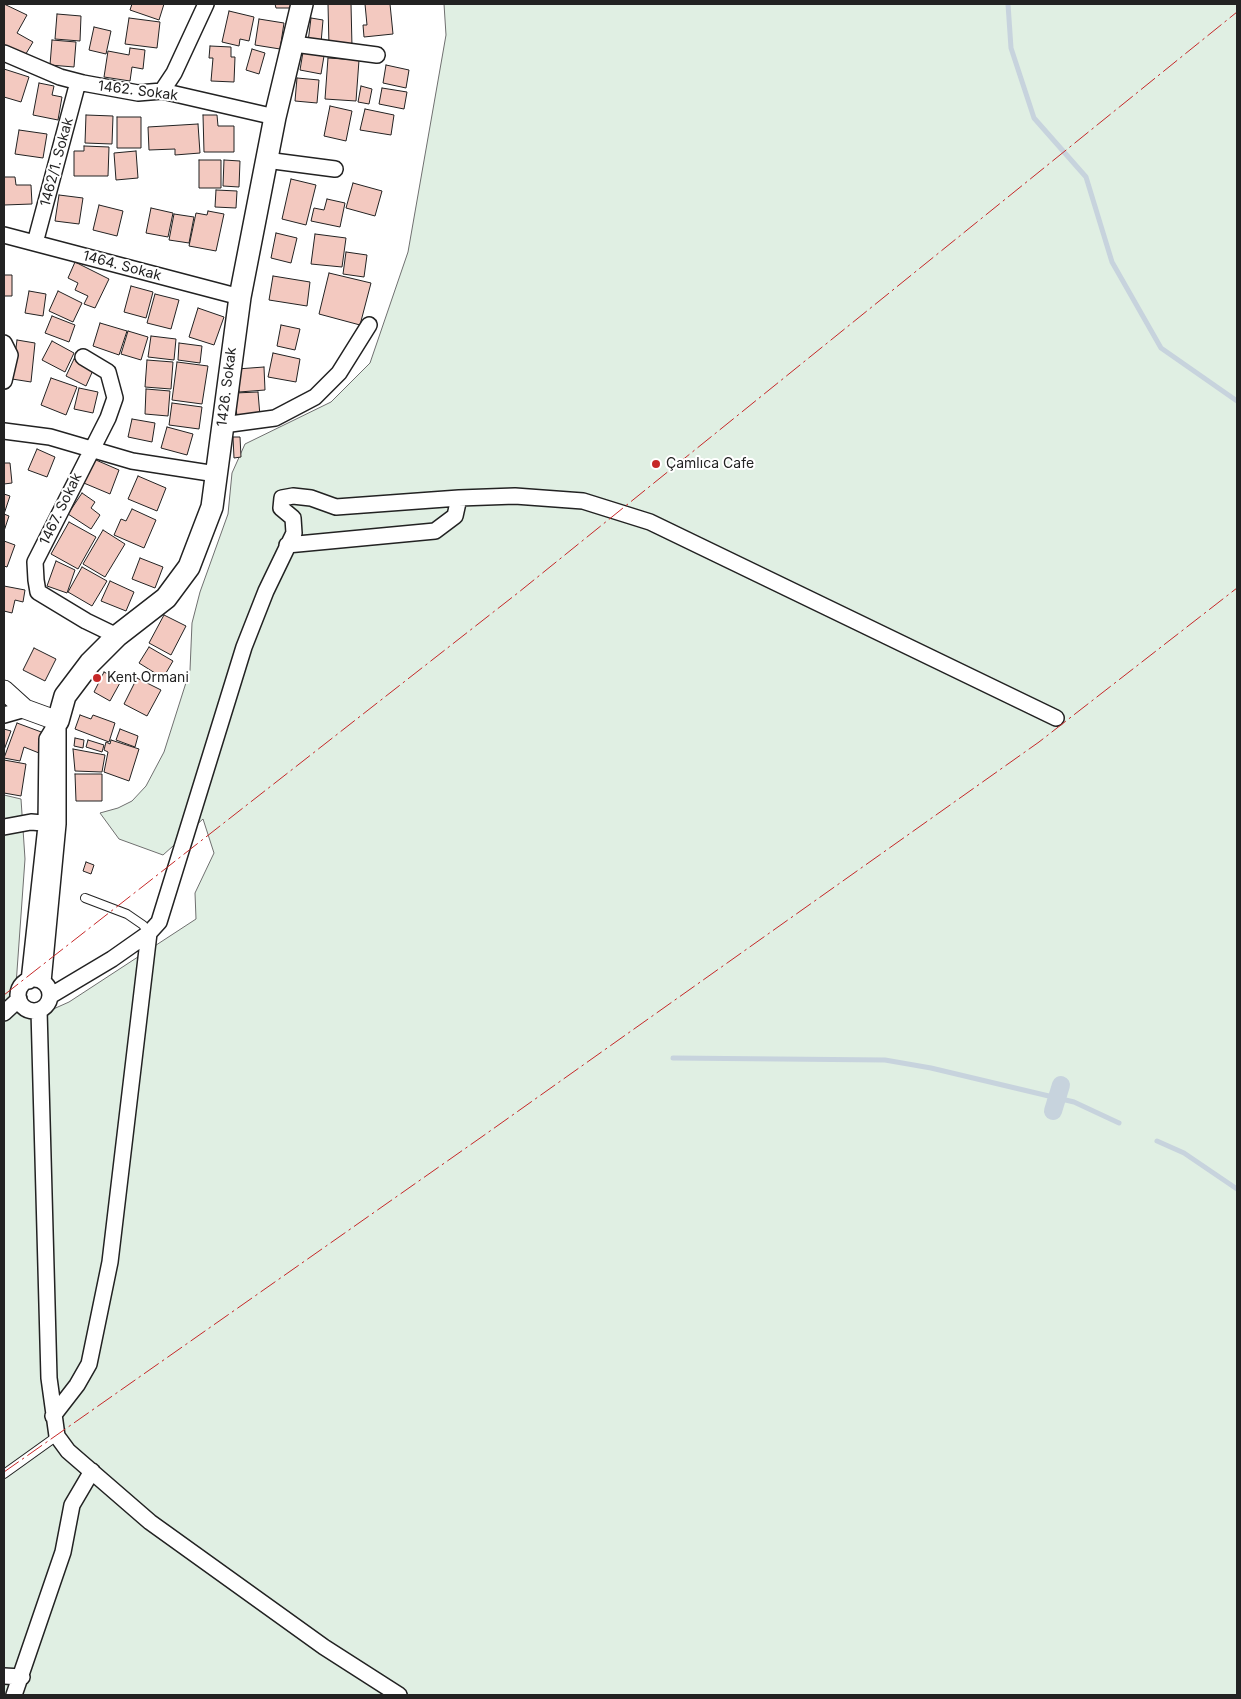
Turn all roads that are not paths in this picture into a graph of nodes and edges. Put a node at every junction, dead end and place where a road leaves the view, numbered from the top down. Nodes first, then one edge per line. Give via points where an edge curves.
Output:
1 (206, 4) edge
2 (302, 4) edge
3 (294, 44) junction
4 (4, 54) edge
5 (377, 55) dead end
6 (78, 82) junction
7 (162, 91) junction
8 (275, 117) junction
9 (266, 160) junction
10 (335, 169) dead end
11 (4, 234) edge
12 (35, 243) junction
13 (240, 297) junction
14 (369, 325) dead end
15 (4, 344) edge
16 (82, 357) dead end
17 (4, 381) edge
18 (223, 425) junction
19 (4, 431) edge
20 (90, 449) junction
21 (216, 474) junction
22 (460, 498) junction
23 (287, 546) junction
24 (117, 636) junction
25 (4, 690) edge
26 (25, 710) junction
27 (4, 715) edge
28 (1056, 718) dead end
29 (58, 721) junction
30 (52, 823) junction
31 (4, 827) edge
32 (85, 898) dead end
33 (149, 933) junction
34 (36, 981) junction
35 (50, 996) junction
36 (19, 999) junction
37 (39, 1010) junction
38 (4, 1014) edge
39 (53, 1416) junction
40 (57, 1436) junction
41 (92, 1471) junction
42 (4, 1474) edge
43 (4, 1676) edge
44 (22, 1678) junction
45 (14, 1695) edge
46 (398, 1695) edge

1 - 7 street via 174,73
2 - 3 main road, 1426. Sokak
3 - 5 street
3 - 8 main road, 1426. Sokak
4 - 6 street, 1462. Sokak
6 - 7 street, 1462. Sokak via 138,94
6 - 12 street, 1462/1. Sokak
7 - 8 street, 1462. Sokak
8 - 9 main road, 1426. Sokak
9 - 10 street
9 - 13 main road, 1426. Sokak
11 - 12 street, 1464. Sokak
12 - 13 street, 1464. Sokak
13 - 18 main road, 1426. Sokak
14 - 18 street via 339,373 315,397 275,418
15 - 17 street via 10,355
16 - 20 street, 1467. Sokak via 108,372 115,398 108,418
18 - 21 main road, 1426. Sokak
19 - 20 street via 50,437
20 - 21 street via 132,461
20 - 24 street, 1467. Sokak via 35,562 36,580 38,592
21 - 24 main road, 1426. Sokak via 212,507 189,567 166,598
22 - 23 street via 454,516 435,531
22 - 23 street via 336,507 311,498 282,498 281,508 293,518 294,533
22 - 28 street via 515,496 583,501 650,522
23 - 33 street via 244,647 159,922
24 - 29 main road, 1426. Sokak via 90,663 65,696
25 - 26 street
26 - 27 street
26 - 29 street
29 - 30 street via 47,739
30 - 31 street via 31,822
30 - 34 street
32 - 33 lane via 127,914
33 - 35 street
33 - 39 street via 110,1262 89,1364
34 - 35 street via 50,991
34 - 36 street via 21,987
35 - 37 street via 46,1006
36 - 37 street via 26,1009
36 - 38 street
37 - 39 street via 48,1360
39 - 40 street
40 - 41 street via 68,1451
40 - 42 lane
41 - 44 street via 72,1506 63,1552
41 - 46 street via 150,1522 324,1647
43 - 44 street
44 - 45 street

